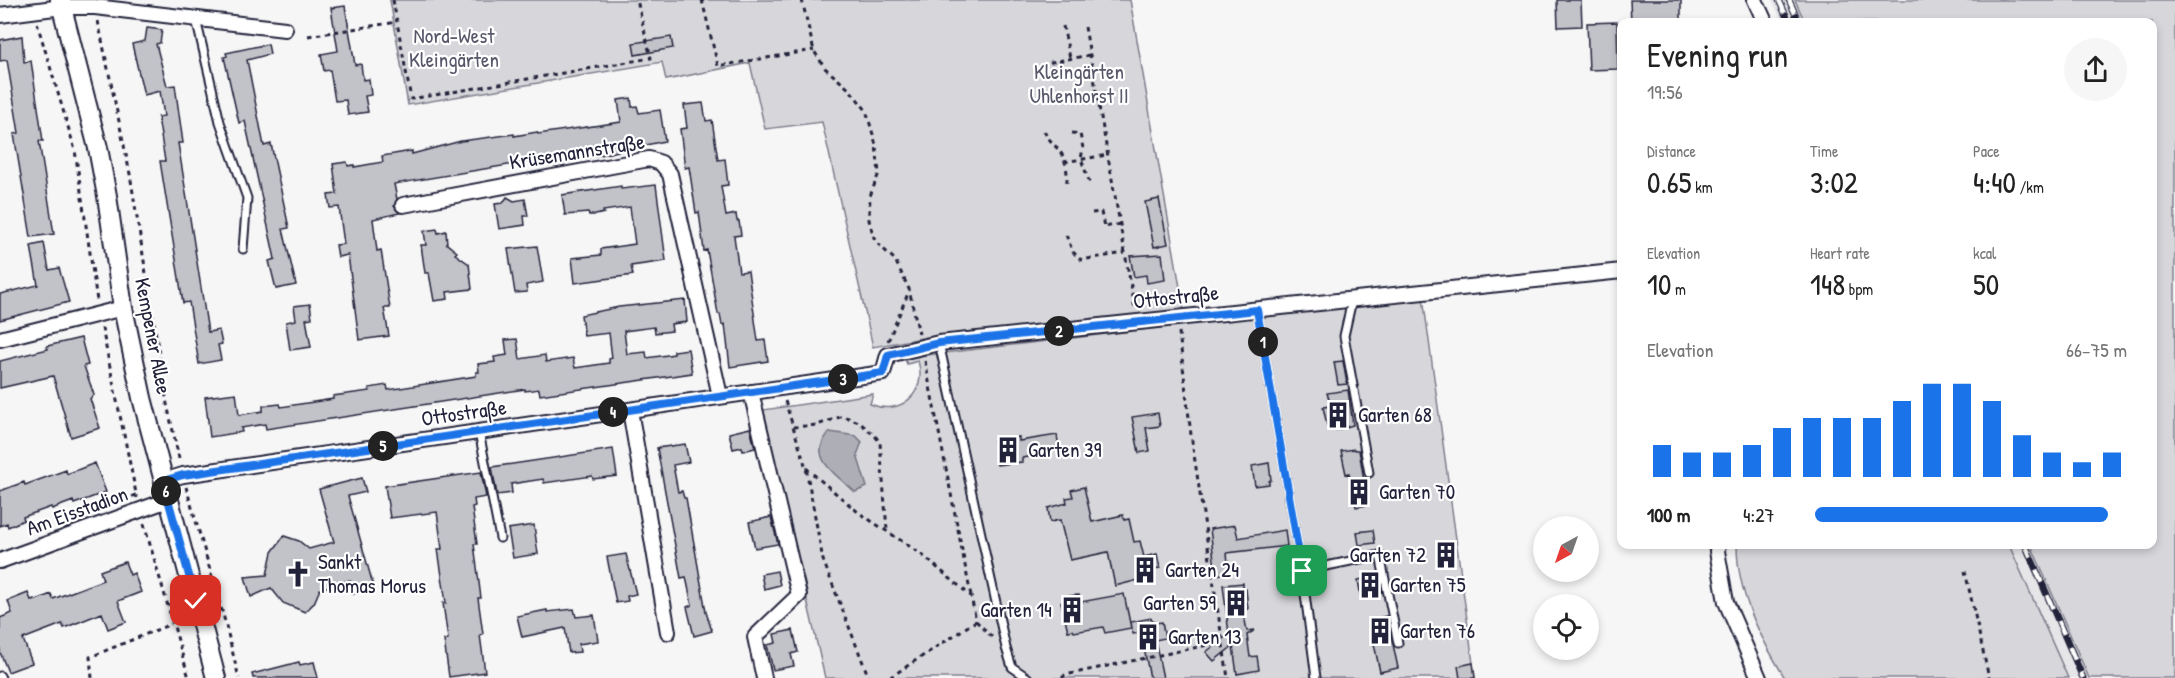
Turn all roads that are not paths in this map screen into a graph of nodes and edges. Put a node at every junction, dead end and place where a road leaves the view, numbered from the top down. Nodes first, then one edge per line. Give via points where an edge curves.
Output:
1 (1755, 0) edge
2 (61, 4) edge
3 (0, 15) edge
4 (1763, 18) edge
5 (196, 19) junction
6 (285, 29) dead end
7 (403, 205) dead end
8 (243, 249) dead end
9 (1617, 273) edge
10 (1352, 300) junction
11 (123, 308) junction
12 (1257, 310) junction
13 (0, 339) edge
14 (939, 343) junction
15 (751, 392) junction
16 (720, 396) junction
17 (630, 410) junction
18 (479, 432) junction
19 (1369, 473) dead end
20 (163, 481) junction
21 (168, 500) junction
22 (500, 538) dead end
23 (1719, 549) edge
24 (0, 561) edge
25 (1302, 571) junction
26 (668, 632) dead end
27 (1398, 644) dead end
28 (216, 678) edge
29 (764, 678) edge
30 (1028, 678) edge
31 (1316, 678) edge
32 (1759, 678) edge

1 - 4 street
2 - 3 street
2 - 5 street
2 - 11 street, Kempener Allee via 100,157
5 - 6 street
5 - 8 lane via 220,122 247,198
7 - 16 street, Krüsemannstraße via 649,159 661,163 670,174
9 - 10 street, Ottostraße
10 - 12 street, Ottostraße
10 - 19 lane via 1344,336
11 - 13 street
11 - 20 street, Kempener Allee
12 - 14 street, Ottostraße
12 - 25 lane
14 - 15 street, Ottostraße via 888,355 883,373
14 - 30 lane via 1006,648 1012,667
15 - 16 street, Ottostraße
15 - 29 street via 799,594 754,637
16 - 17 street, Ottostraße
17 - 18 street, Ottostraße
17 - 26 street
18 - 20 street, Ottostraße
18 - 22 lane
20 - 21 street, Kempener Allee
21 - 24 street, Am Eisstadion
21 - 28 street, Kempener Allee
23 - 32 street via 1726,602
25 - 27 lane via 1380,555
25 - 31 lane

